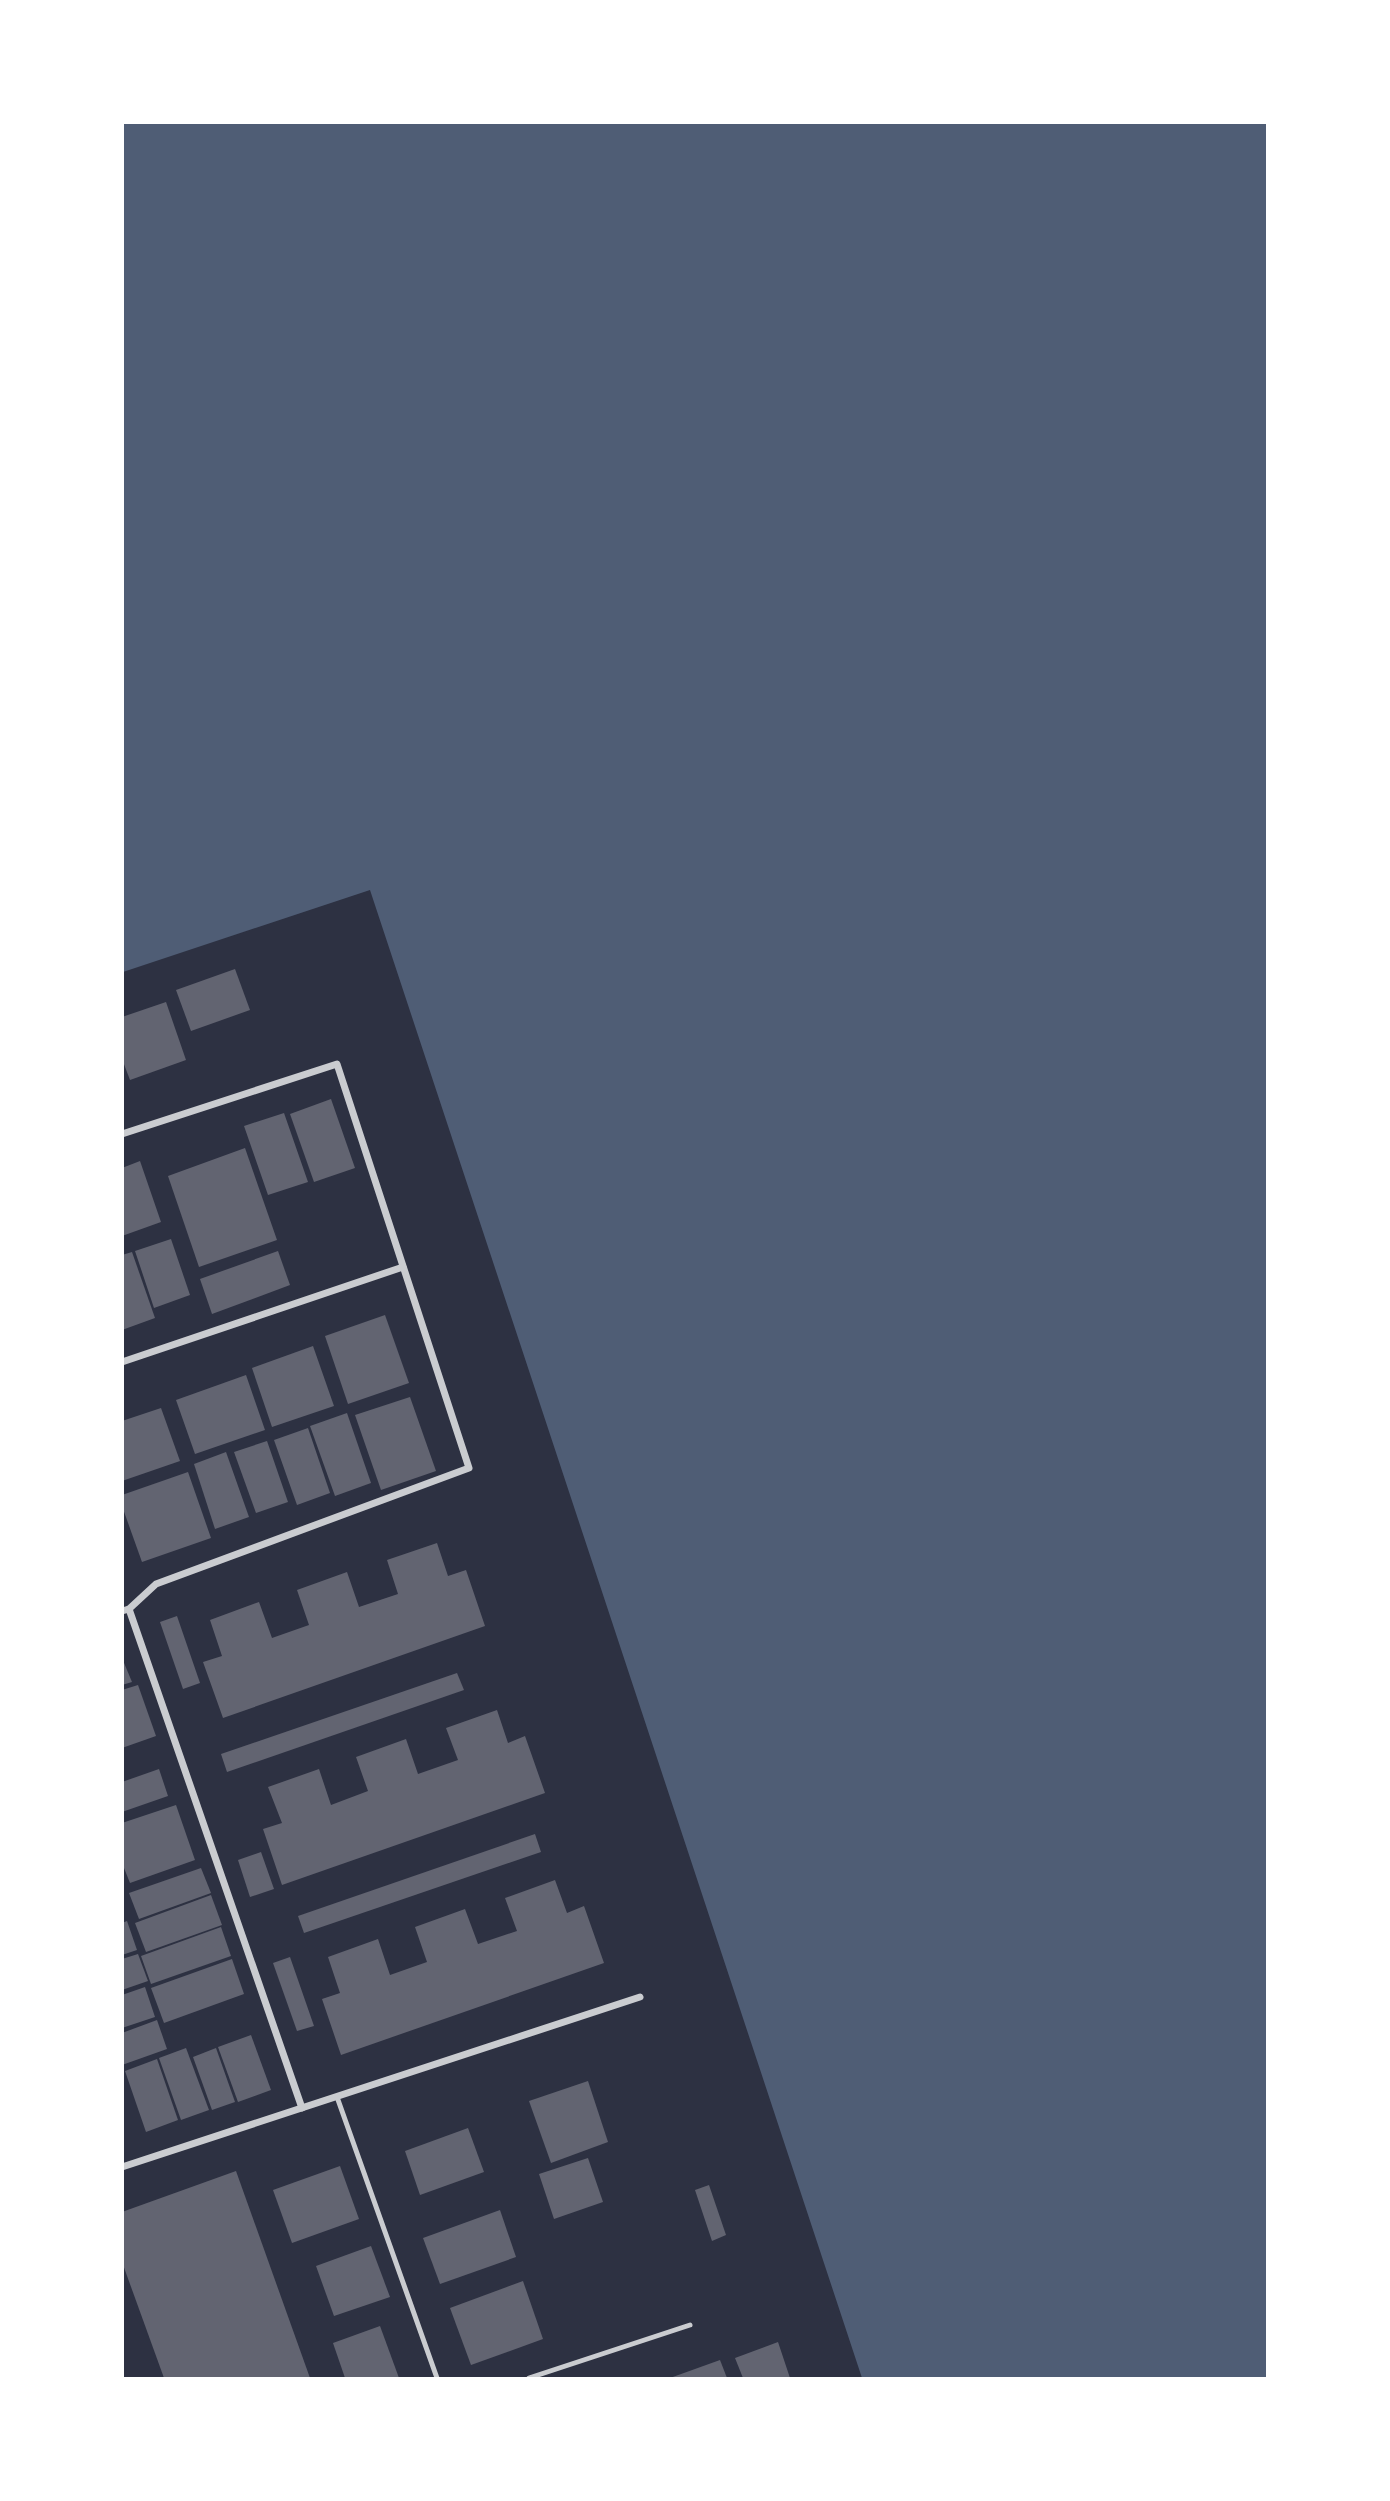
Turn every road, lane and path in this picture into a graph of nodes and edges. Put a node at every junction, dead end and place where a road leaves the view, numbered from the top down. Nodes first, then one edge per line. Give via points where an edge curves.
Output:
1 (122, 1134) edge
2 (403, 1267) junction
3 (122, 1362) edge
4 (126, 1610) edge
5 (640, 1997) dead end
6 (337, 2097) junction
7 (302, 2108) junction
8 (122, 2167) edge
9 (690, 2325) dead end
10 (437, 2378) edge
11 (528, 2378) edge

1 - 2 street via 337,1064
2 - 3 street
2 - 4 street via 469,1468 156,1584
4 - 7 street
5 - 6 street
6 - 7 street
6 - 10 lane
7 - 8 street
9 - 11 lane

